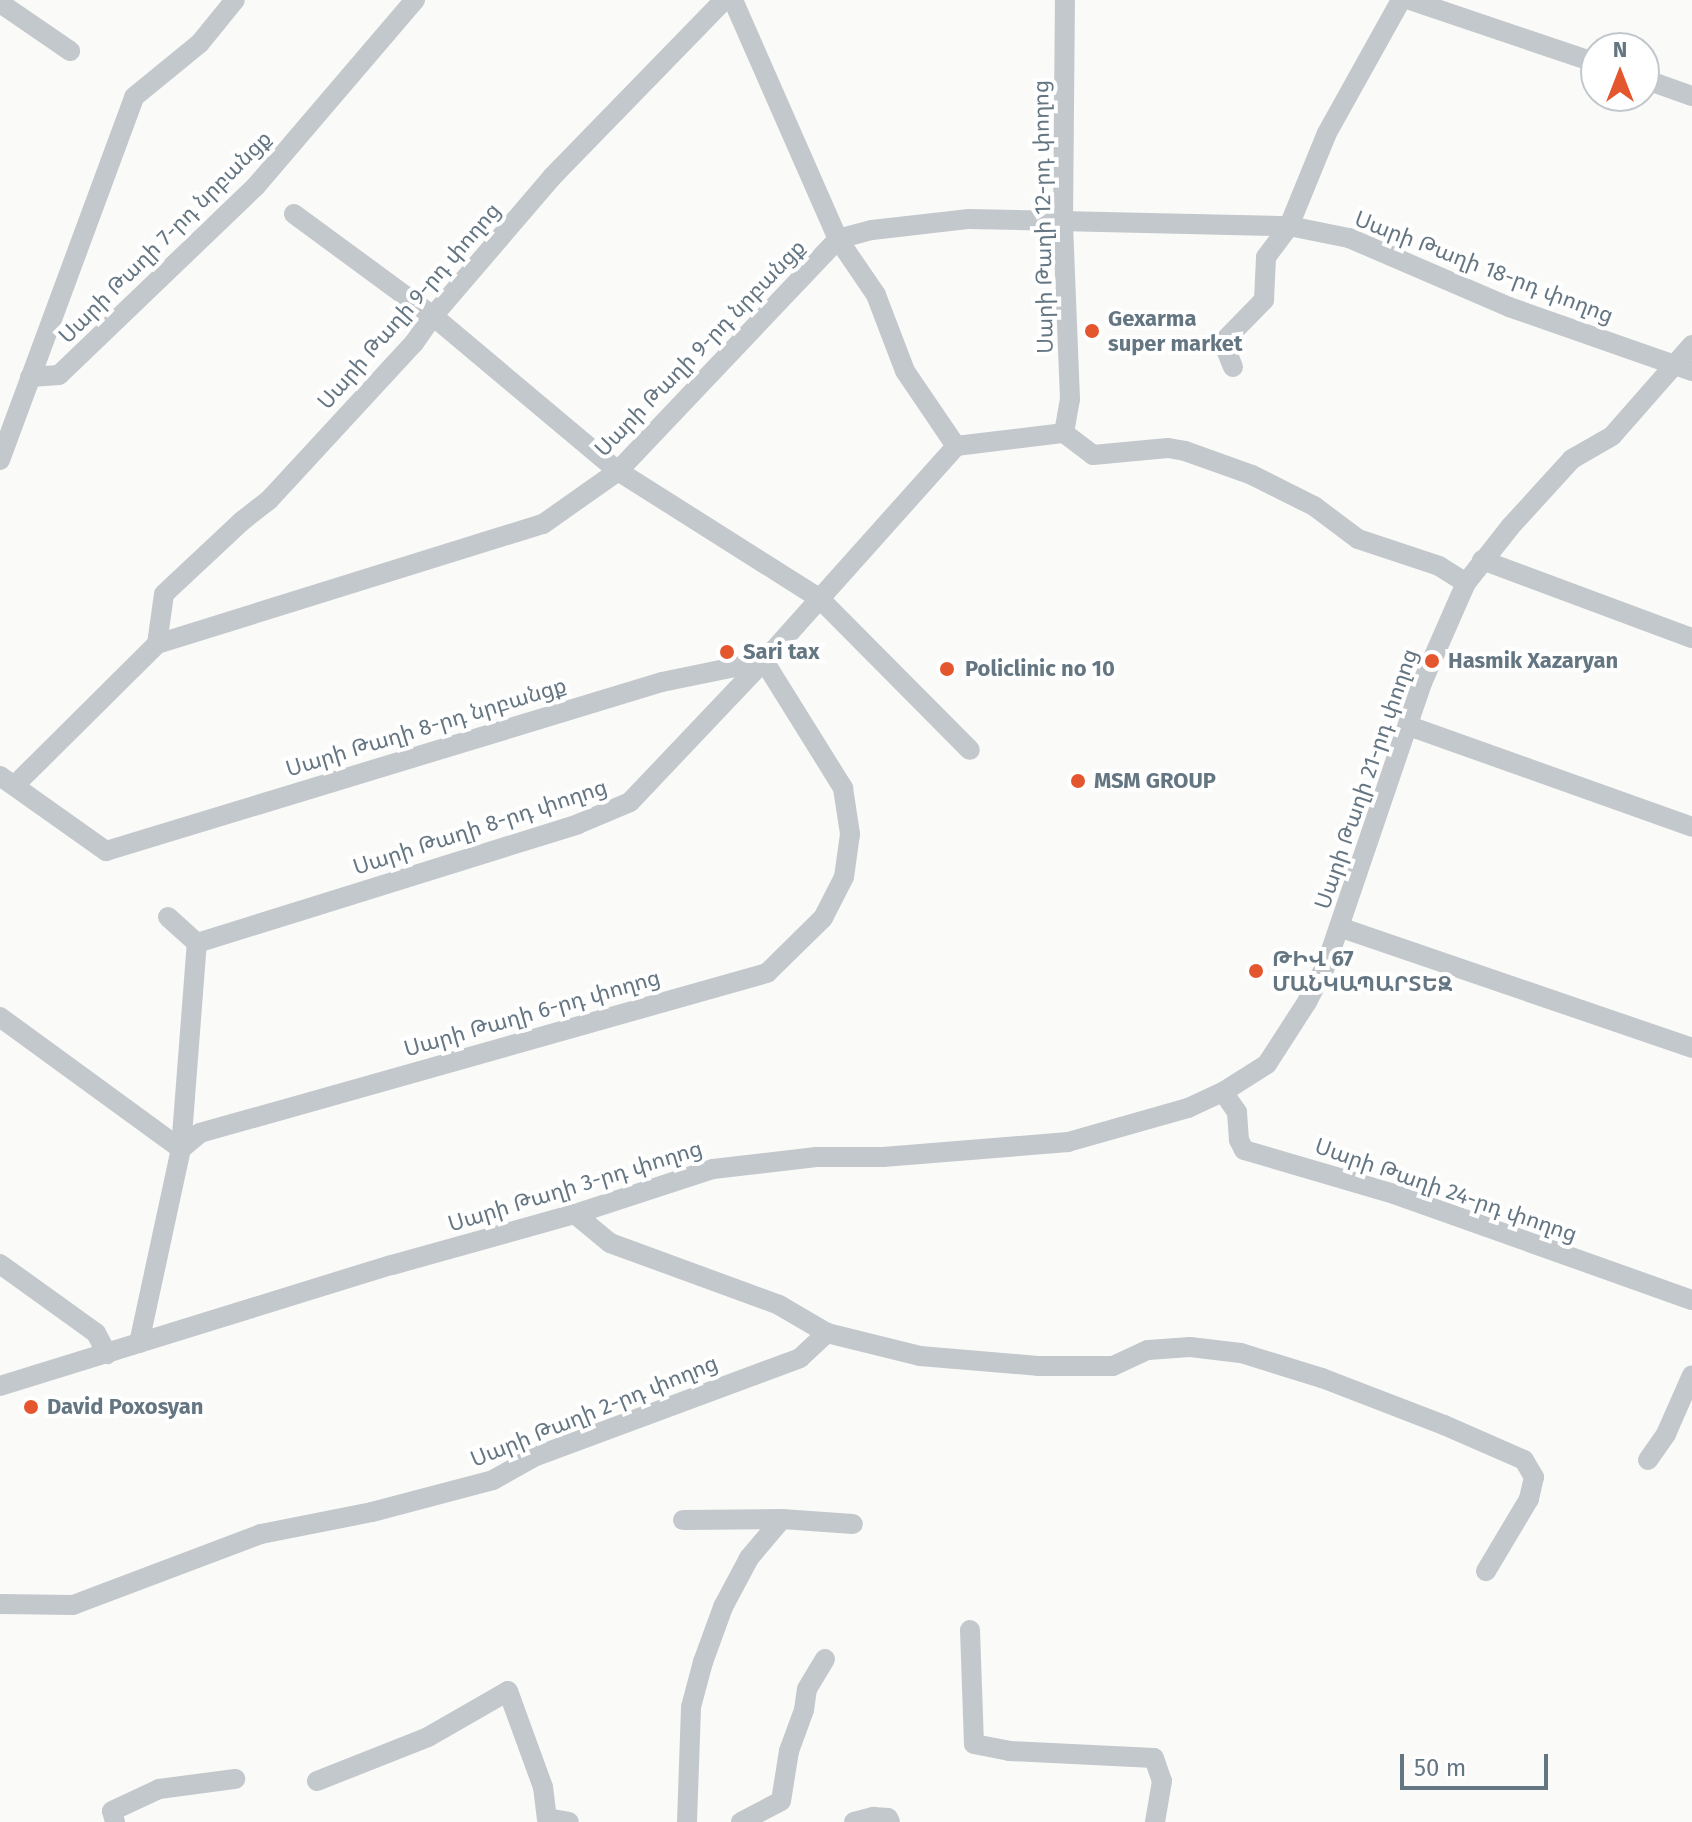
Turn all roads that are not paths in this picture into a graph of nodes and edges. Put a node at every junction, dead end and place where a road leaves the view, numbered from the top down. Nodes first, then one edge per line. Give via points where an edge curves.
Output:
1 (235, 0) edge
2 (415, 0) edge
3 (724, 0) edge
4 (733, 0) edge
5 (1065, 0) edge
6 (1401, 0) edge
7 (1410, 0) edge
8 (0, 3) edge
9 (70, 51) dead end
10 (1580, 58) edge
11 (1660, 85) edge
12 (1692, 96) edge
13 (294, 214) dead end
14 (1063, 222) junction
15 (1289, 226) junction
16 (838, 239) junction
17 (433, 316) junction
18 (1692, 345) edge
19 (1233, 367) dead end
20 (1683, 367) edge
21 (30, 377) junction
22 (1064, 433) junction
23 (956, 446) junction
24 (0, 460) edge
25 (618, 471) junction
26 (1482, 560) junction
27 (1466, 583) junction
28 (819, 598) junction
29 (1692, 638) edge
30 (157, 644) junction
31 (764, 661) junction
32 (1409, 726) junction
33 (970, 750) dead end
34 (7, 781) edge
35 (1692, 827) edge
36 (168, 917) dead end
37 (1339, 927) junction
38 (197, 943) junction
39 (0, 1017) edge
40 (1692, 1048) edge
41 (1223, 1092) junction
42 (181, 1149) junction
43 (575, 1214) junction
44 (0, 1264) edge
45 (1692, 1300) edge
46 (827, 1333) junction
47 (139, 1343) junction
48 (107, 1354) junction
49 (1692, 1375) edge
50 (0, 1386) edge
51 (1648, 1460) dead end
52 (782, 1519) junction
53 (683, 1520) dead end
54 (853, 1524) dead end
55 (1486, 1571) dead end
56 (0, 1604) edge
57 (970, 1630) dead end
58 (825, 1659) dead end
59 (235, 1779) dead end
60 (317, 1781) dead end
61 (115, 1822) edge
62 (569, 1822) edge
63 (687, 1822) edge
64 (741, 1822) edge
65 (854, 1822) edge
66 (890, 1822) edge
67 (1155, 1822) edge

1 - 21 street via 200,43 134,97
2 - 21 street, Սարի Թաղի 7-րդ նրբանցք via 256,186 59,375
3 - 17 street, Սարի Թաղի 9-րդ փողոց via 552,177
4 - 16 street
5 - 14 street, Սարի Թաղի 12-րդ փողոց
6 - 15 street via 1327,133
7 - 10 street
8 - 9 street
11 - 12 street
13 - 17 street
14 - 15 street, Սարի Թաղի 18-րդ փողոց
14 - 16 street, Սարի Թաղի 9-րդ նրբանցք via 969,219
14 - 22 street, Սարի Թաղի 12-րդ փողոց via 1070,399
15 - 19 street via 1266,257 1264,300 1223,342
15 - 20 street, Սարի Թաղի 18-րդ փողոց via 1349,238 1509,307
16 - 23 street via 876,295 905,371
16 - 25 street, Սարի Թաղի 9-րդ նրբանցք
17 - 25 street
17 - 30 street, Սարի Թաղի 9-րդ փողոց via 269,500 164,594
18 - 20 street, Սարի Թաղի 21-րդ փողոց
20 - 26 street, Սարի Թաղի 21-րդ փողոց via 1612,436 1572,459
21 - 24 street
22 - 23 street
22 - 27 street via 1093,455 1171,448 1217,460 1314,506 1358,539 1439,566
23 - 28 street, Սարի Թաղի 8-րդ փողոց
25 - 28 street
25 - 30 street, Սարի Թաղի 9-րդ նրբանցք via 543,524
26 - 27 street, Սարի Թաղի 21-րդ փողոց
26 - 29 street
27 - 32 street, Սարի Թաղի 21-րդ փողոց
28 - 31 street, Սարի Թաղի 8-րդ փողոց
28 - 33 street
30 - 34 street
31 - 34 street, Սարի Թաղի 8-րդ նրբանցք via 595,701 106,851
31 - 38 street, Սարի Թաղի 8-րդ փողոց via 630,802 578,824
31 - 42 street, Սարի Թաղի 6-րդ փողոց via 843,788 850,834 844,877 823,918 767,973 200,1133
32 - 35 street
32 - 37 street, Սարի Թաղի 21-րդ փողոց
36 - 38 street
37 - 40 street
37 - 41 street, Սարի Թաղի 21-րդ փողոց via 1307,1002 1267,1064
38 - 42 street
39 - 42 street
41 - 43 street, Սարի Թաղի 3-րդ փողոց via 1188,1108 1068,1142 816,1157 713,1169
41 - 45 street, Սարի Թաղի 24-րդ փողոց via 1237,1112 1244,1150 1394,1194
42 - 47 street
43 - 46 street via 610,1243 779,1305
43 - 47 street, Սարի Թաղի 3-րդ փողոց
44 - 48 street via 96,1333
46 - 55 street via 920,1356 1038,1366 1113,1366 1148,1350 1190,1347 1241,1353 1322,1378 1524,1460 1534,1477 1529,1499
46 - 56 street, Սարի Թաղի 2-րդ փողոց via 800,1358 534,1457 493,1480 261,1534 73,1605
47 - 48 street, Սարի Թաղի 3-րդ փողոց
48 - 50 street, Սարի Թաղի 3-րդ փողոց
49 - 51 street via 1666,1434
52 - 53 street
52 - 54 street
52 - 63 street via 749,1558 703,1662 691,1707
57 - 67 street via 974,1744 1009,1751 1154,1758 1162,1781
58 - 64 street via 807,1689 781,1801
59 - 61 street via 159,1789 112,1811
60 - 62 street via 428,1737 508,1691 543,1787 547,1818
65 - 66 street via 873,1817

